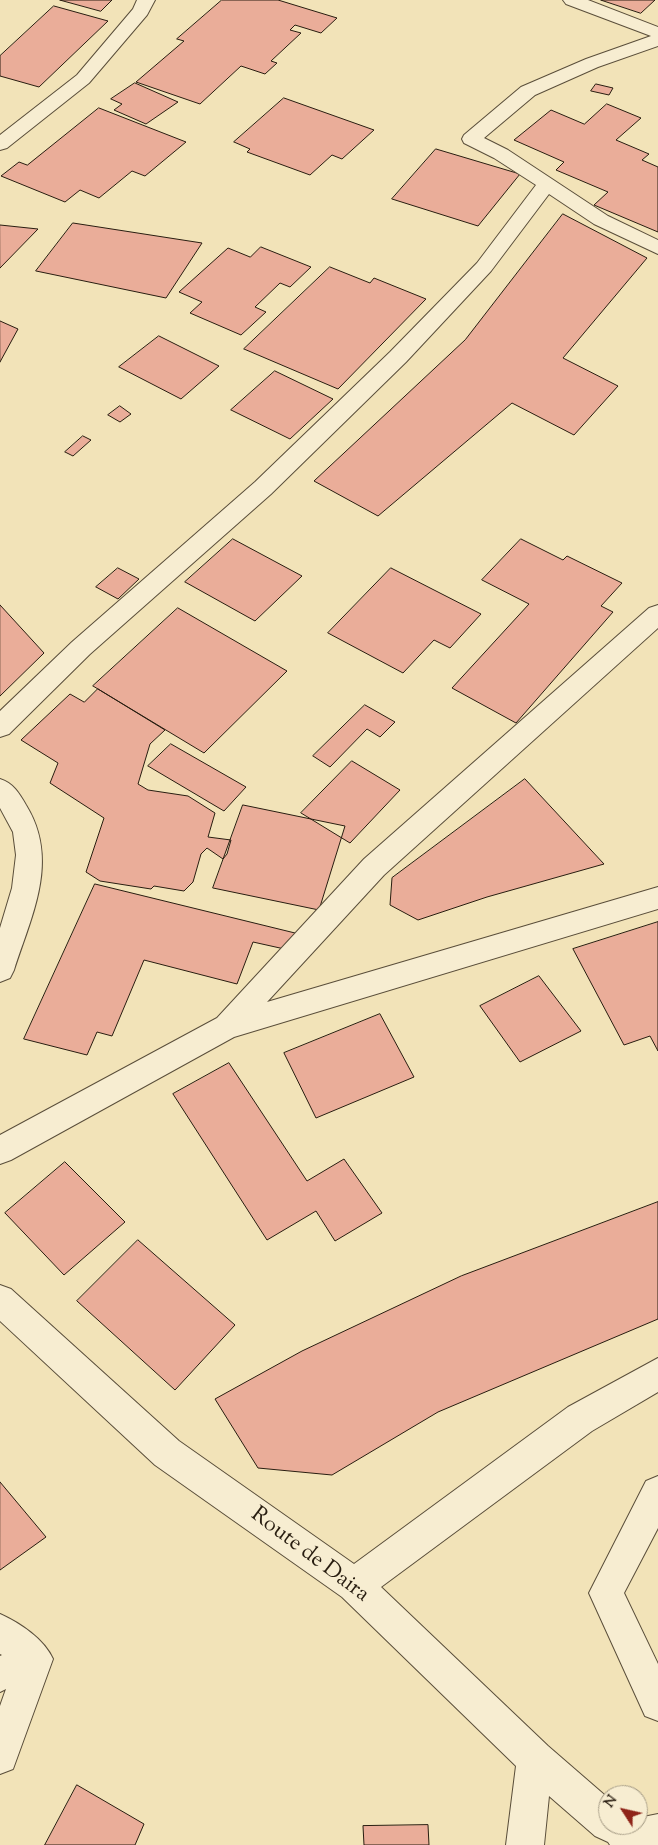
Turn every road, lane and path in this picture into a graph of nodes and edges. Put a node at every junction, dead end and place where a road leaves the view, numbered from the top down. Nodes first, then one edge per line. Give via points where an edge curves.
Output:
1 (146, 0) edge
2 (572, 0) edge
3 (658, 33) edge
4 (658, 40) edge
5 (0, 144) edge
6 (547, 184) junction
7 (658, 248) edge
8 (658, 614) edge
9 (0, 727) edge
10 (0, 789) edge
11 (658, 898) edge
12 (0, 970) edge
13 (226, 1027) junction
14 (0, 1150) edge
15 (0, 1300) edge
16 (658, 1374) edge
17 (658, 1494) edge
18 (354, 1586) junction
19 (0, 1632) edge
20 (35, 1659) junction
21 (0, 1674) edge
22 (658, 1702) edge
23 (0, 1756) edge
24 (535, 1759) junction
25 (598, 1810) edge
26 (525, 1845) edge

1 - 5 street via 141,11 83,79
2 - 3 street
4 - 6 street via 592,63 528,92 471,139
6 - 7 street via 601,220
6 - 9 street via 484,267 398,357 263,488 81,648
8 - 13 street via 374,867
10 - 12 street via 12,802 28,838 28,879
11 - 13 street
13 - 14 street
15 - 18 street, Route de Daira via 167,1453
16 - 18 street via 580,1419
17 - 22 street via 606,1593
18 - 24 street, Route de Daira
19 - 20 street
20 - 21 street
20 - 23 street
24 - 25 street, Route de Daira
24 - 26 street

